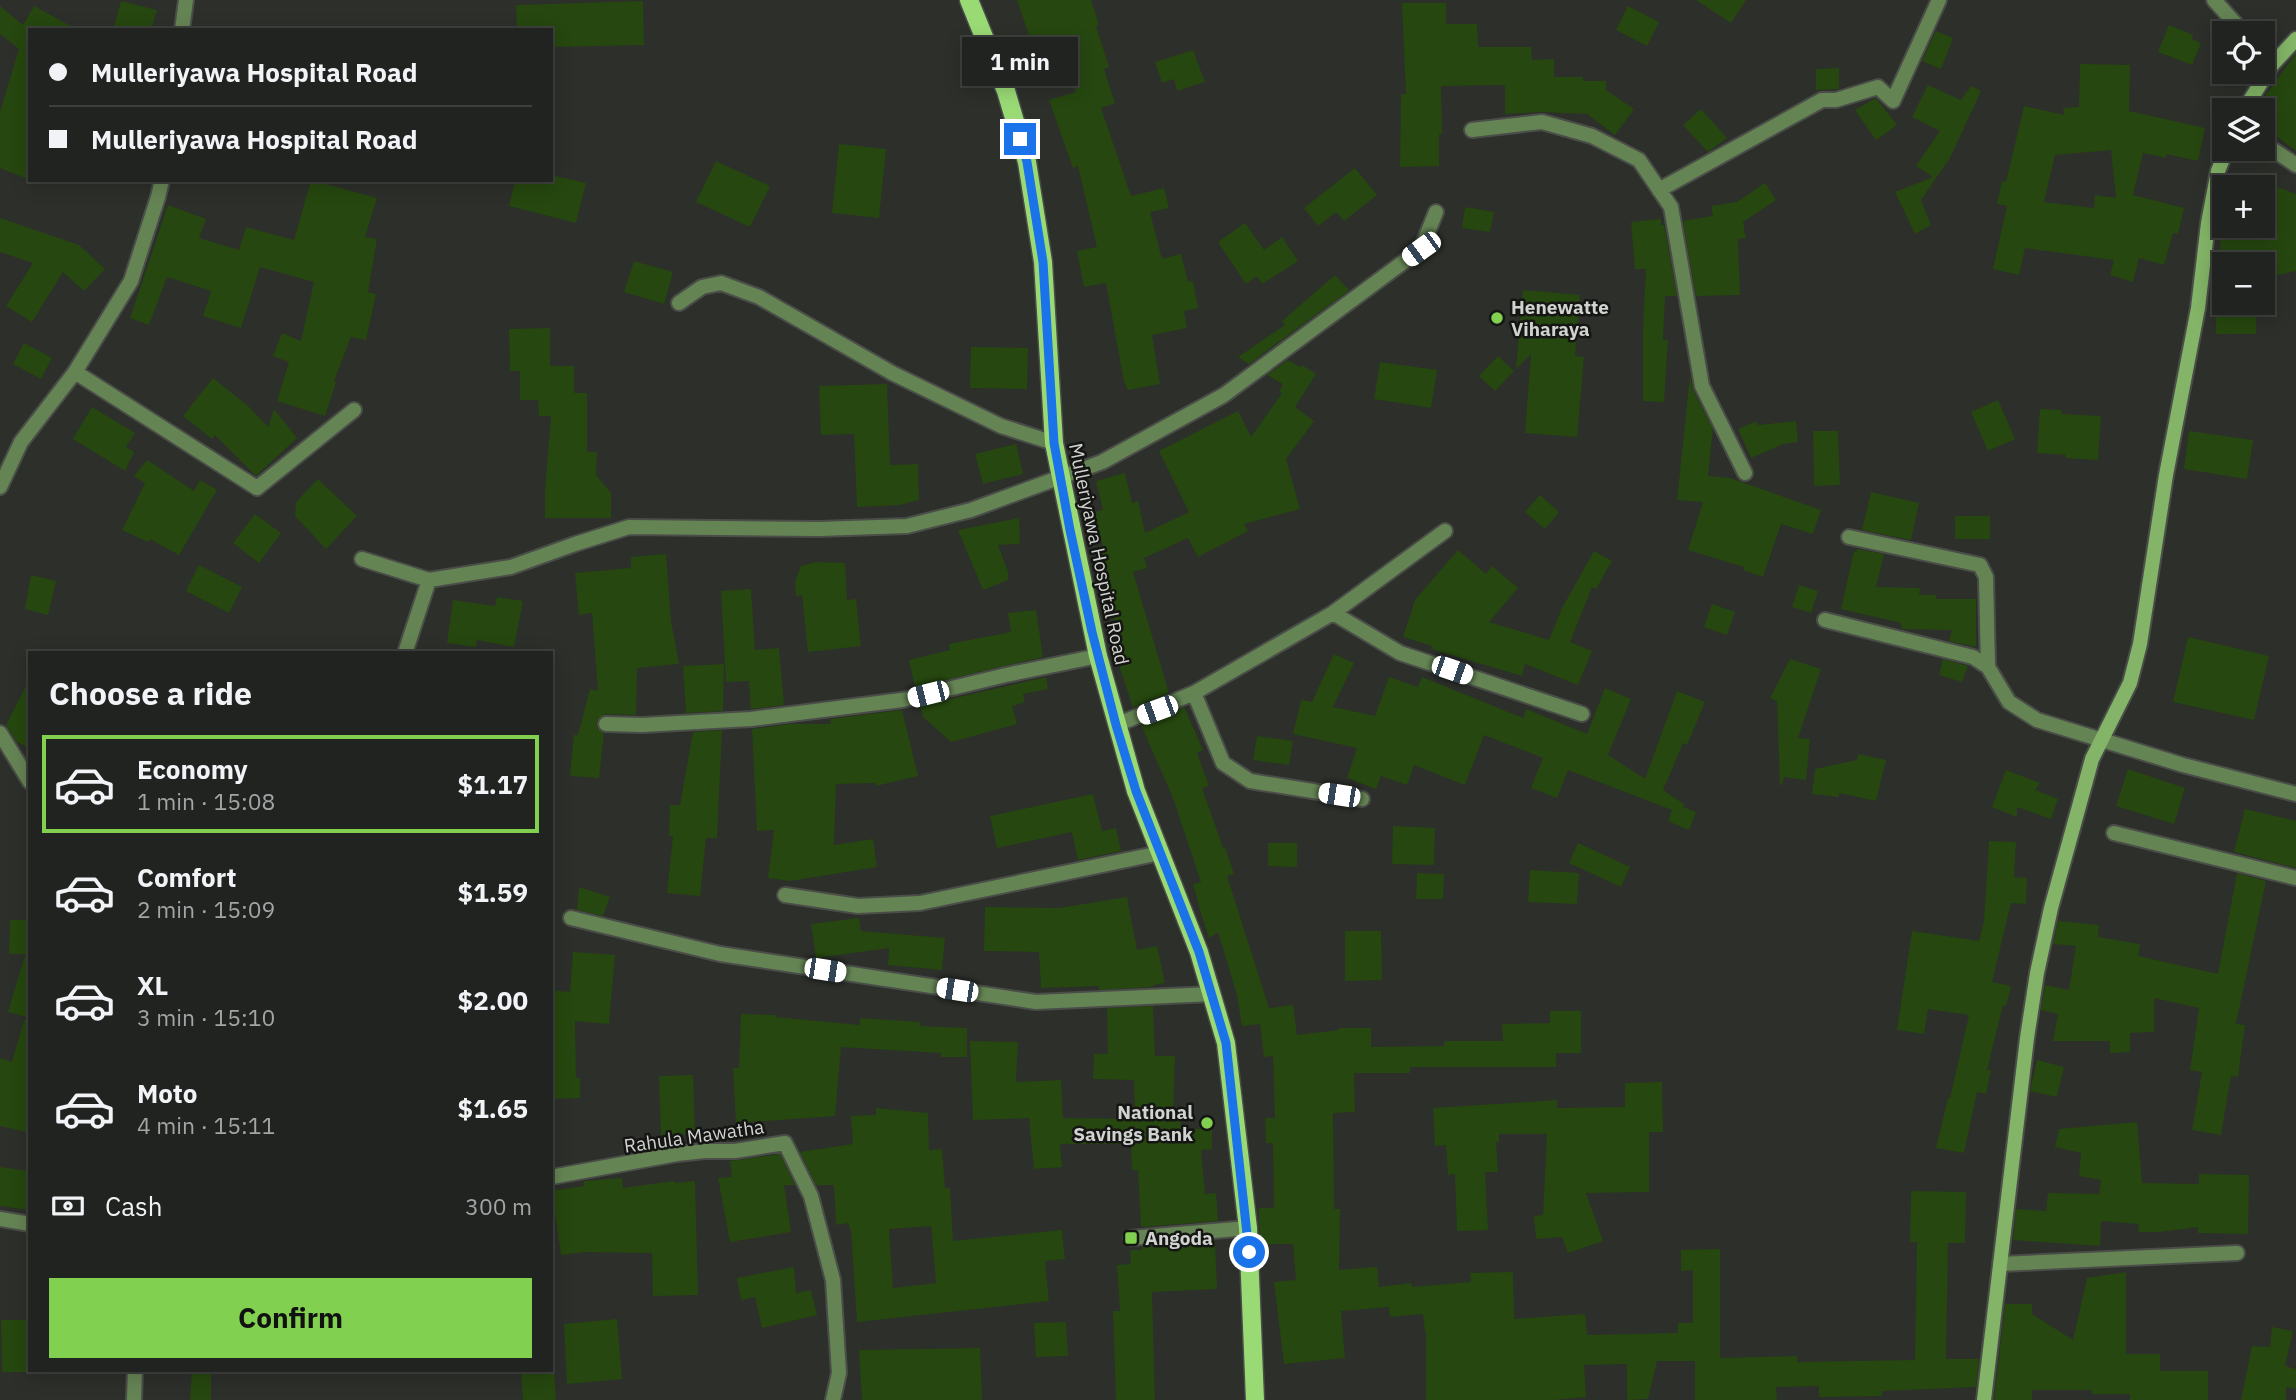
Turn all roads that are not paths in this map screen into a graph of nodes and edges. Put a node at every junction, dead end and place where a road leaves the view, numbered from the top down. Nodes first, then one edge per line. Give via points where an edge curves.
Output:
1 (186, 0) edge
2 (969, 0) edge
3 (1939, 0) edge
4 (2214, 0) edge
5 (2233, 21) edge
6 (182, 28) edge
7 (2296, 40) edge
8 (2275, 54) edge
9 (1472, 130) dead end
10 (2275, 151) edge
11 (2222, 161) edge
12 (2296, 165) edge
13 (162, 182) edge
14 (1659, 190) junction
15 (1436, 212) dead end
16 (679, 303) dead end
17 (75, 372) junction
18 (354, 411) dead end
19 (1054, 443) junction
20 (1745, 473) dead end
21 (1060, 479) junction
22 (0, 487) edge
23 (1445, 531) dead end
24 (1849, 537) dead end
25 (362, 559) dead end
26 (429, 580) junction
27 (1333, 612) junction
28 (1825, 620) dead end
29 (406, 651) edge
30 (1098, 656) junction
31 (1989, 667) junction
32 (1194, 693) junction
33 (1582, 714) dead end
34 (606, 724) dead end
35 (1116, 725) junction
36 (0, 733) edge
37 (2102, 739) junction
38 (28, 779) edge
39 (2296, 794) edge
40 (1362, 799) dead end
41 (2113, 833) dead end
42 (1160, 853) junction
43 (2296, 878) edge
44 (785, 895) dead end
45 (571, 918) dead end
46 (1212, 994) junction
47 (553, 1177) edge
48 (0, 1219) edge
49 (28, 1224) edge
50 (1248, 1228) junction
51 (1131, 1238) dead end
52 (2237, 1253) dead end
53 (2000, 1264) junction
54 (135, 1372) edge
55 (134, 1400) edge
56 (833, 1400) edge
57 (1255, 1400) edge
58 (1984, 1400) edge

1 - 6 street
2 - 19 main road, Mulleriyawa Hospital Road via 1006,91 1027,162 1043,262
3 - 14 street via 1893,101 1878,87 1822,100
4 - 5 street
7 - 8 street
9 - 14 street via 1542,122 1592,136 1639,160
10 - 12 street
11 - 37 street via 2208,223 2198,308 2140,644 2130,683
13 - 17 street via 131,281
14 - 20 street via 1671,207 1702,386
15 - 21 street via 1421,249 1224,395 1101,462
16 - 19 street via 702,287 721,283 747,292 892,373 1001,426
17 - 18 street via 257,488
17 - 22 street via 22,442
19 - 21 main road, Mulleriyawa Hospital Road
21 - 26 street via 907,526 629,527 511,567
21 - 30 main road, Mulleriyawa Hospital Road
23 - 27 street
24 - 31 street via 1980,565 1986,577
25 - 26 street
26 - 29 street
27 - 32 street
27 - 33 street via 1399,653
28 - 31 street via 1973,657
30 - 34 street via 902,700 751,719
30 - 35 main road, Mulleriyawa Hospital Road
31 - 37 street via 2009,702 2037,720
32 - 35 street
32 - 40 street via 1223,762 1250,781
35 - 42 main road, Mulleriyawa Hospital Road
36 - 38 street
37 - 39 street
37 - 53 street via 2077,809 2037,972
41 - 43 street
42 - 44 street via 920,903 859,906
42 - 46 main road, Mulleriyawa Hospital Road
45 - 46 street via 720,954 1037,1002
46 - 50 main road, Mulleriyawa Hospital Road via 1226,1043
47 - 56 street, Rahula Mawatha via 677,1154 735,1152 785,1143 811,1196 833,1280 839,1373
48 - 49 street
50 - 51 street
50 - 57 main road, Mulleriyawa Hospital Road
52 - 53 street
53 - 58 street
54 - 55 street

